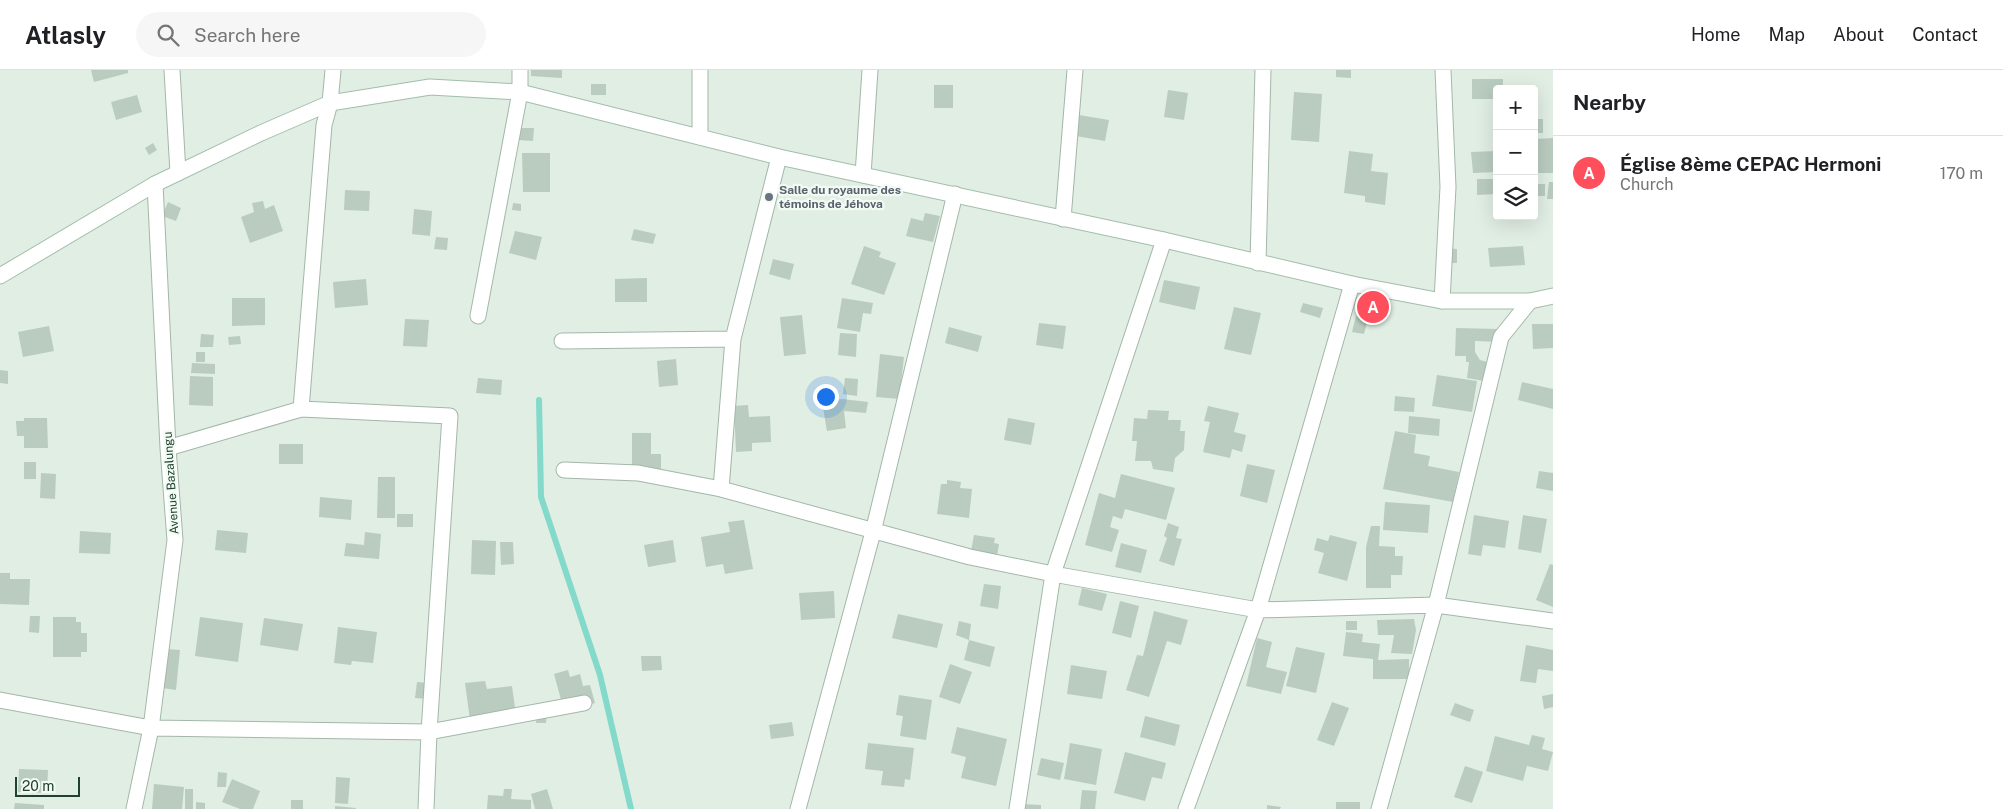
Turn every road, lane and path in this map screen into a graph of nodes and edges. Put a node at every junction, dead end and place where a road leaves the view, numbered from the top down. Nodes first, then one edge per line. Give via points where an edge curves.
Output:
1 (172, 70) edge
2 (333, 70) edge
3 (520, 70) edge
4 (700, 70) edge
5 (870, 70) edge
6 (1075, 70) edge
7 (1263, 70) edge
8 (1444, 70) edge
9 (520, 92) junction
10 (330, 103) junction
11 (700, 137) junction
12 (779, 157) junction
13 (178, 173) junction
14 (863, 175) junction
15 (155, 184) junction
16 (955, 194) junction
17 (1064, 220) junction
18 (1164, 240) junction
19 (1258, 263) junction
20 (0, 276) edge
21 (1352, 284) junction
22 (1553, 296) edge
23 (1442, 301) junction
24 (1530, 301) junction
25 (478, 316) dead end
26 (733, 339) junction
27 (562, 341) dead end
28 (302, 409) junction
29 (168, 448) junction
30 (564, 470) dead end
31 (721, 489) junction
32 (873, 532) junction
33 (1053, 574) junction
34 (1436, 605) junction
35 (1258, 610) junction
36 (1553, 621) edge
37 (0, 700) edge
38 (584, 703) dead end
39 (151, 728) junction
40 (429, 732) junction
41 (134, 809) edge
42 (426, 809) edge
43 (798, 809) edge
44 (1017, 809) edge
45 (1186, 809) edge
46 (1379, 809) edge

1 - 13 street
2 - 10 street
3 - 9 street
4 - 11 street
5 - 14 street
6 - 17 street
7 - 19 street
8 - 23 street via 1448,187
9 - 10 street via 430,87
9 - 11 street
9 - 25 street
10 - 13 street
10 - 28 street via 324,125
11 - 12 street
12 - 14 street
12 - 26 street
13 - 15 street
14 - 16 street
15 - 20 street
15 - 29 street, Avenue Bazalungu
16 - 17 street
16 - 32 street
17 - 18 street
18 - 19 street
18 - 33 street
19 - 21 street
21 - 23 street
21 - 35 street
22 - 24 street
23 - 24 street
24 - 34 street via 1501,338
26 - 27 street
26 - 31 street
28 - 29 street
28 - 40 street via 450,416
29 - 39 street, Avenue Bazalungu via 175,540
30 - 31 street via 638,473
31 - 32 street
32 - 33 street
32 - 43 street
33 - 35 street
33 - 44 street
34 - 35 street
34 - 36 street
34 - 46 street
35 - 45 street
37 - 39 street
38 - 40 street
39 - 40 street
39 - 41 street, Avenue Bazalungu
40 - 42 street

